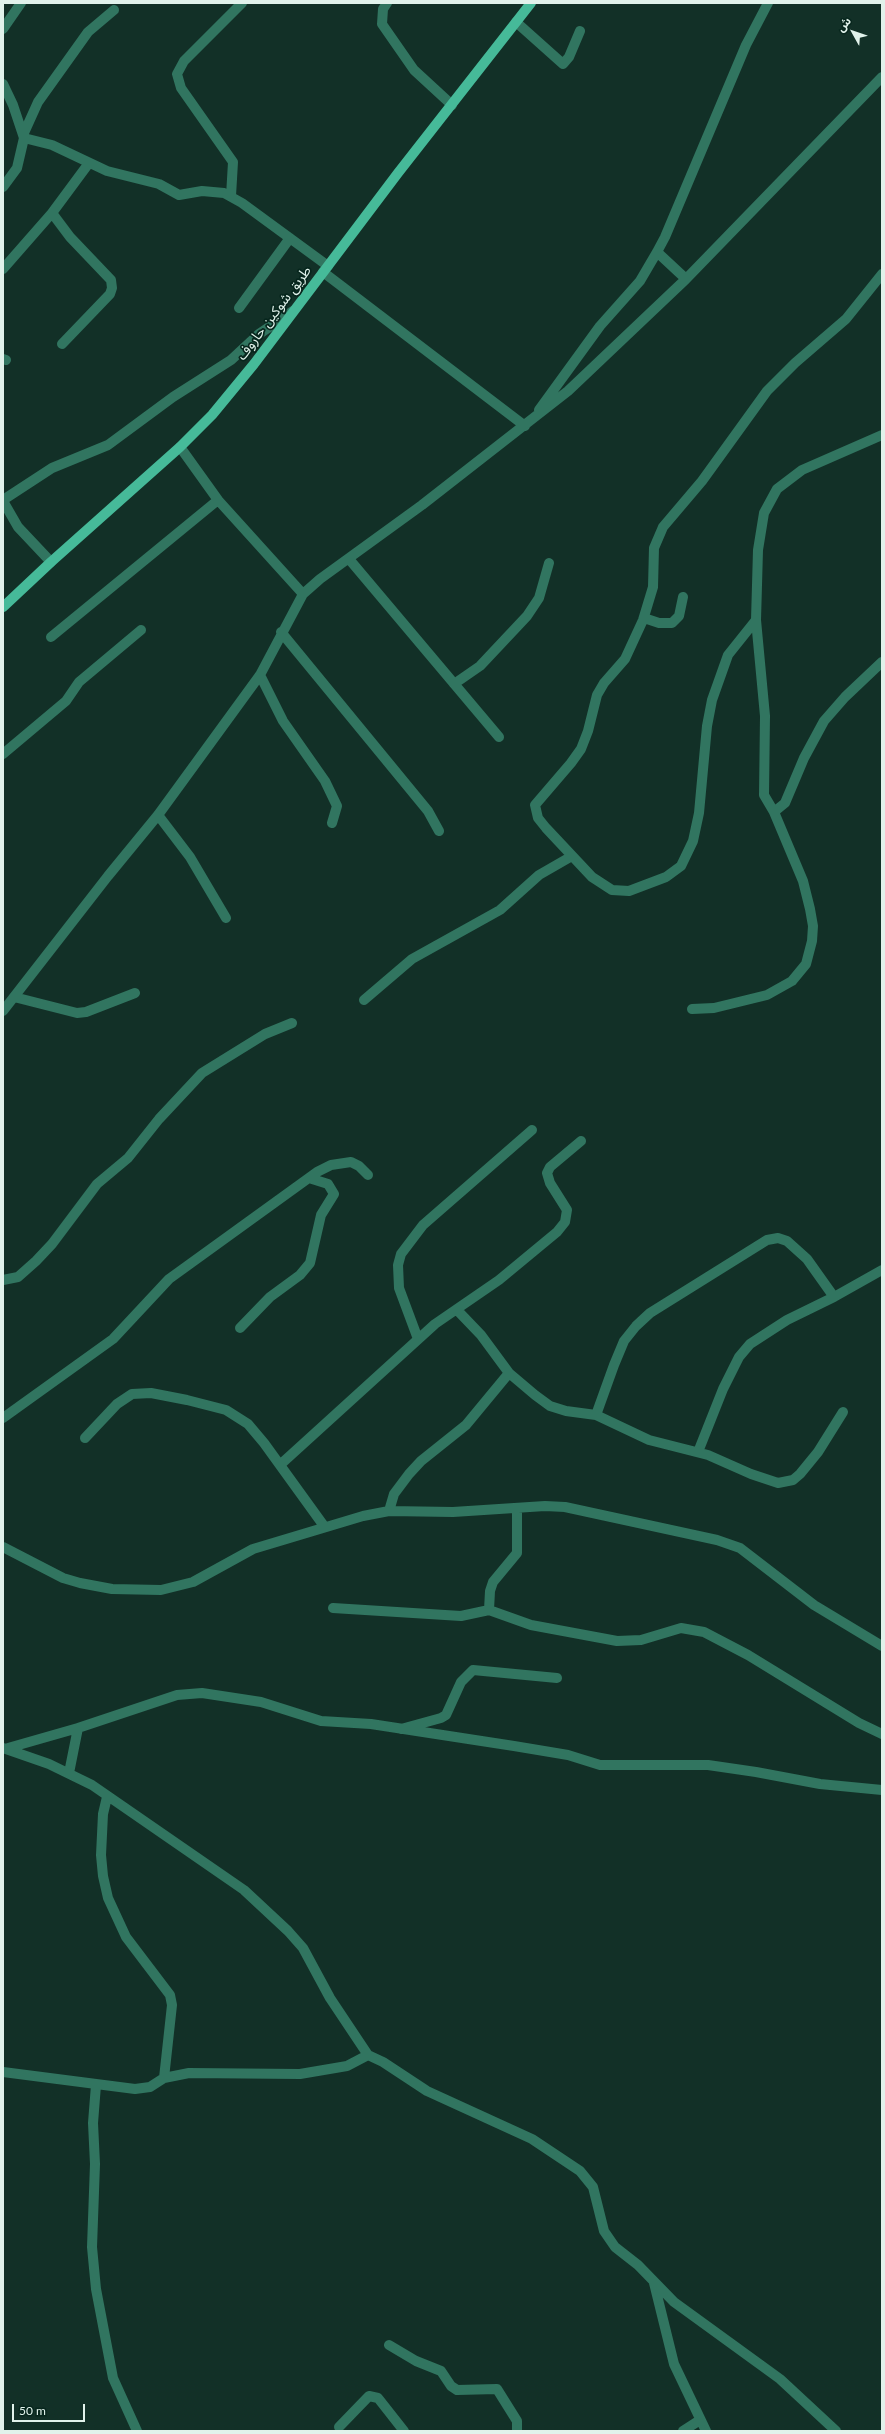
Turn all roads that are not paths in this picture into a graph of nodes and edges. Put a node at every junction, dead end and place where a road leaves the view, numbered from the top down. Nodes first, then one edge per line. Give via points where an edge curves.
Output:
1 (21, 3) edge
2 (242, 3) edge
3 (387, 3) edge
4 (532, 3) edge
5 (768, 3) edge
6 (114, 10) dead end
7 (516, 22) junction
8 (3, 29) edge
9 (580, 31) dead end
10 (882, 77) edge
11 (3, 84) edge
12 (452, 105) junction
13 (24, 135) junction
14 (89, 163) junction
15 (3, 187) edge
16 (231, 196) junction
17 (52, 212) junction
18 (290, 238) junction
19 (657, 252) junction
20 (3, 269) edge
21 (325, 269) junction
22 (882, 274) edge
23 (686, 279) junction
24 (239, 308) dead end
25 (294, 310) junction
26 (62, 344) dead end
27 (534, 418) junction
28 (525, 426) junction
29 (882, 435) edge
30 (180, 447) junction
31 (3, 500) edge
32 (218, 500) junction
33 (349, 559) junction
34 (51, 562) junction
35 (549, 563) dead end
36 (303, 594) junction
37 (683, 597) dead end
38 (3, 608) edge
39 (644, 618) junction
40 (756, 620) junction
41 (141, 630) dead end
42 (282, 632) junction
43 (51, 637) dead end
44 (882, 662) edge
45 (260, 675) junction
46 (454, 684) junction
47 (499, 737) dead end
48 (3, 754) edge
49 (774, 812) junction
50 (158, 815) junction
51 (332, 823) dead end
52 (439, 831) dead end
53 (572, 856) junction
54 (226, 918) dead end
55 (135, 993) dead end
56 (14, 997) junction
57 (364, 1000) dead end
58 (692, 1008) dead end
59 (3, 1011) edge
60 (292, 1023) dead end
61 (532, 1130) dead end
62 (580, 1141) dead end
63 (368, 1175) dead end
64 (309, 1178) junction
65 (882, 1270) edge
66 (3, 1280) edge
67 (834, 1297) junction
68 (458, 1310) junction
69 (240, 1328) dead end
70 (418, 1339) junction
71 (509, 1373) junction
72 (843, 1412) dead end
73 (596, 1415) junction
74 (3, 1418) edge
75 (85, 1438) dead end
76 (698, 1452) junction
77 (280, 1464) junction
78 (517, 1508) junction
79 (389, 1512) junction
80 (324, 1526) junction
81 (3, 1547) edge
82 (333, 1608) dead end
83 (489, 1610) junction
84 (882, 1646) edge
85 (557, 1678) dead end
86 (78, 1728) junction
87 (399, 1729) junction
88 (882, 1734) edge
89 (6, 1748) edge
90 (70, 1773) junction
91 (882, 1790) edge
92 (107, 1797) junction
93 (368, 2055) junction
94 (3, 2072) edge
95 (164, 2078) junction
96 (96, 2085) junction
97 (654, 2283) junction
98 (389, 2345) dead end
99 (700, 2420) junction
100 (339, 2427) dead end
101 (137, 2431) edge
102 (404, 2431) edge
103 (517, 2431) edge
104 (683, 2431) edge
105 (706, 2431) edge
106 (836, 2431) edge

1 - 8 street
2 - 16 street via 184,62 177,74 181,88 233,162
3 - 12 street via 383,9 382,24 414,70
4 - 7 main road, طريق شوكين حاروف
5 - 19 street via 746,45
6 - 13 street via 88,32 38,102
7 - 9 street via 563,64 569,57
7 - 12 main road, طريق شوكين حاروف
10 - 23 street
11 - 13 street
12 - 21 main road, طريق شوكين حاروف
13 - 14 street
13 - 15 street via 17,168
14 - 16 street via 107,171 159,184 179,195 207,191
14 - 17 street
16 - 18 street
17 - 20 street
17 - 26 street via 70,237 111,280 112,288 110,294
18 - 21 street
18 - 24 street
19 - 23 street
19 - 27 street via 640,281 600,326
21 - 25 main road, طريق شوكين حاروف
21 - 28 street
22 - 39 street via 846,319 767,391 702,481 663,527 654,548 653,587
23 - 27 street via 605,357
25 - 30 main road, طريق شوكين حاروف via 216,409
25 - 31 street via 259,334 231,360 180,392 108,445 52,468
27 - 28 street
28 - 33 street
29 - 40 street via 802,470 777,489 764,514 761,527 756,569
30 - 32 street
30 - 34 main road, طريق شوكين حاروف
31 - 34 street via 18,527
32 - 36 street
32 - 43 street
33 - 36 street
33 - 46 street
34 - 38 main road, طريق شوكين حاروف
35 - 46 street via 539,598 527,616 480,666
36 - 42 street
37 - 39 street via 679,616 672,623 659,624
39 - 53 street via 625,659 597,695 588,731 580,748 571,763 535,804 538,818
40 - 49 street via 764,716 764,795
40 - 53 street via 728,655 712,700 699,813 693,841 681,866 666,877 620,892 612,890 592,877
41 - 48 street via 78,682 66,701
42 - 45 street
42 - 52 street via 428,811
44 - 49 street via 839,702 824,722 804,758 785,803
45 - 50 street
45 - 51 street via 283,721 338,806
46 - 47 street
49 - 58 street via 802,881 810,909 813,926 808,958 792,981 767,995 714,1008
50 - 54 street via 190,857
50 - 56 street
53 - 57 street via 539,875 500,910 412,959
55 - 56 street via 77,1013
56 - 59 street
60 - 66 street via 265,1034 202,1073 159,1119 128,1158 97,1184 36,1261 18,1276
61 - 70 street via 423,1225 401,1254 398,1265 399,1288
62 - 68 street via 550,1167 547,1173 550,1183 567,1210 565,1222 557,1232 499,1280
63 - 64 street via 359,1166 343,1162 326,1167
64 - 69 street via 328,1184 334,1194 320,1221 310,1263 300,1275 270,1297
64 - 74 street via 175,1275 154,1293 114,1339
65 - 67 street
67 - 73 street via 797,1249 778,1238 766,1240 650,1313 636,1326 624,1342
67 - 76 street via 787,1320 750,1344 739,1357 723,1389
68 - 70 street via 435,1324
68 - 71 street via 481,1335
70 - 77 street
71 - 73 street via 550,1406 584,1415
71 - 79 street via 466,1425 421,1461 409,1474 394,1494
72 - 76 street via 818,1452 800,1474 786,1483 762,1478
73 - 76 street via 649,1440
75 - 77 street via 124,1397 151,1393 187,1400 237,1416 256,1433
77 - 80 street
78 - 79 street
78 - 83 street via 517,1553 493,1582
78 - 84 street via 545,1506 583,1510 716,1540 740,1548 814,1605
79 - 80 street
80 - 81 street via 252,1549 193,1582 162,1590 112,1589 80,1583 63,1578
82 - 83 street via 461,1616
83 - 88 street via 531,1625 617,1641 641,1640 680,1628 704,1632 748,1655 858,1723
85 - 87 street via 473,1670 462,1682 446,1715
86 - 87 street via 177,1695 202,1693 261,1702 321,1721 371,1724
86 - 89 street
86 - 90 street
87 - 91 street via 560,1754 600,1765 708,1765 820,1784
89 - 90 street
90 - 92 street
92 - 93 street via 143,1819 244,1890 288,1931 312,1962 330,1998
92 - 95 street via 103,1814 101,1855 108,1898 126,1938 170,1995 171,2019
93 - 95 street via 347,2066 300,2074 189,2073
93 - 97 street via 427,2090 532,2139 580,2171 593,2187 604,2231 615,2247 638,2265
94 - 96 street
95 - 96 street via 150,2087 135,2089
96 - 101 street via 93,2123 95,2171 92,2247 96,2289 113,2378
97 - 99 street via 674,2364
97 - 106 street via 690,2314 780,2379
98 - 103 street via 442,2371 451,2386 458,2390 498,2388 517,2421
99 - 104 street
99 - 105 street
100 - 102 street via 369,2396 378,2398

